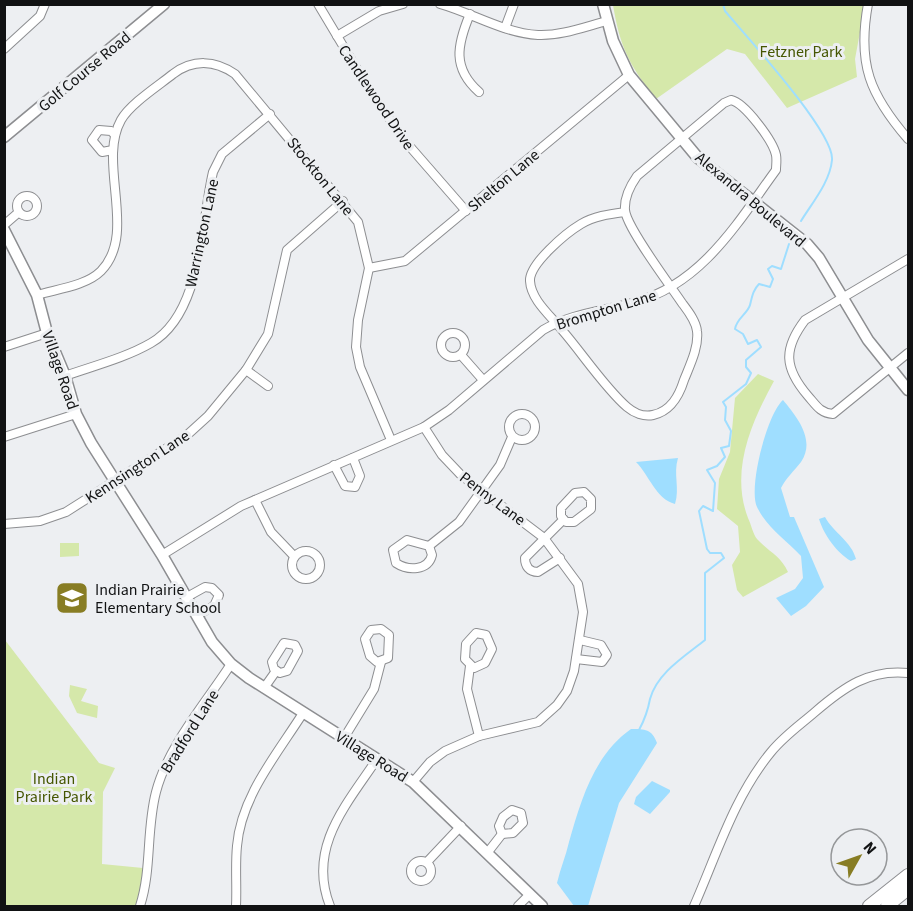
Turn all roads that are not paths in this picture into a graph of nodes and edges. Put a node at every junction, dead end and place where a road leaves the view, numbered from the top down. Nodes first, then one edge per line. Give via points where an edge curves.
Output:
1 (45, 4) edge
2 (164, 4) edge
3 (318, 4) edge
4 (403, 4) edge
5 (440, 4) edge
6 (514, 4) edge
7 (603, 4) edge
8 (868, 4) edge
9 (470, 14) junction
10 (607, 21) junction
11 (505, 28) junction
12 (337, 36) junction
13 (4, 49) edge
14 (629, 75) junction
15 (478, 92) dead end
16 (270, 114) junction
17 (115, 135) junction
18 (4, 137) edge
19 (682, 138) junction
20 (909, 139) edge
21 (113, 150) junction
22 (342, 201) junction
23 (753, 201) junction
24 (466, 211) junction
25 (19, 212) dead end
26 (625, 212) junction
27 (4, 225) edge
28 (4, 230) edge
29 (907, 262) edge
30 (369, 268) junction
31 (672, 287) junction
32 (37, 295) junction
33 (842, 296) junction
34 (556, 322) junction
35 (47, 333) junction
36 (4, 348) edge
37 (909, 353) edge
38 (461, 355) dead end
39 (890, 369) junction
40 (246, 370) junction
41 (65, 376) junction
42 (483, 380) junction
43 (268, 386) dead end
44 (909, 390) edge
45 (76, 414) junction
46 (424, 427) junction
47 (4, 437) edge
48 (512, 437) dead end
49 (391, 440) junction
50 (353, 458) junction
51 (334, 465) junction
52 (116, 482) junction
53 (481, 490) junction
54 (255, 500) junction
55 (563, 519) junction
56 (4, 524) edge
57 (544, 538) junction
58 (429, 546) junction
59 (162, 555) junction
60 (293, 555) dead end
61 (560, 558) junction
62 (187, 597) junction
63 (197, 615) junction
64 (580, 640) junction
65 (576, 659) junction
66 (381, 662) junction
67 (231, 664) junction
68 (470, 666) junction
69 (276, 671) dead end
70 (909, 673) edge
71 (264, 688) junction
72 (303, 713) junction
73 (479, 736) junction
74 (344, 738) junction
75 (377, 759) junction
76 (413, 782) junction
77 (461, 826) junction
78 (502, 834) dead end
79 (488, 852) junction
80 (427, 862) dead end
81 (909, 875) edge
82 (909, 889) edge
83 (530, 894) junction
84 (140, 906) edge
85 (236, 906) edge
86 (330, 906) edge
87 (518, 906) edge
88 (542, 906) edge
89 (694, 906) edge
90 (869, 906) edge
91 (887, 906) edge

1 - 13 street via 40,16
2 - 18 street, Golf Course Road
3 - 12 street, Candlewood Drive
4 - 12 street via 379,11
5 - 9 street
6 - 11 street
7 - 10 street, Alexandra Boulevard
8 - 20 street via 865,51 871,84 877,100
9 - 11 street
9 - 15 street via 459,40 458,63 466,80
10 - 11 street via 548,34
10 - 14 street, Alexandra Boulevard
12 - 24 street, Candlewood Drive via 405,141
14 - 19 street, Alexandra Boulevard
14 - 24 street, Shelton Lane
16 - 17 street, Stockton Lane via 235,74 222,64 204,62 182,67 152,90 122,118
16 - 22 street, Stockton Lane
16 - 41 street, Warrington Lane via 222,154 213,172 188,297 169,328 137,350
17 - 21 street, Stockton Lane
17 - 21 street via 99,130 92,140 102,152
19 - 23 street, Alexandra Boulevard via 698,158
19 - 23 street, Brompton Lane via 724,103 731,100 743,106 772,144 776,156 776,170
19 - 26 street, Brompton Lane via 637,176 629,188
21 - 32 street, Stockton Lane via 117,219 114,249 101,271 79,284
22 - 30 street, Stockton Lane via 358,222
22 - 40 street, Kennsington Lane via 287,250 268,334
23 - 31 street, Brompton Lane via 704,263
23 - 33 street, Alexandra Boulevard via 807,244
24 - 30 street, Shelton Lane via 405,261
25 - 27 street
26 - 31 street via 632,229
26 - 34 street via 580,224 537,261 530,280 533,295
28 - 32 street, Village Road
29 - 33 street
30 - 49 street, Stockton Lane via 356,348 360,367
31 - 34 street, Brompton Lane via 637,302
31 - 34 street via 697,330 696,346 679,396 658,414 646,416 627,407
32 - 35 street, Village Road
33 - 39 street, Alexandra Boulevard
33 - 39 street via 810,315 794,334 789,358 795,381 820,411 833,414
34 - 42 street, Brompton Lane
35 - 36 street
35 - 41 street, Village Road
37 - 39 street
38 - 42 street
39 - 44 street, Alexandra Boulevard
40 - 43 street
40 - 52 street, Kennsington Lane via 186,436
41 - 45 street, Village Road
42 - 46 street, Brompton Lane
45 - 47 street
45 - 52 street, Village Road
46 - 49 street, Brompton Lane
46 - 53 street, Penny Lane via 442,455
48 - 53 street via 500,465
49 - 50 street, Brompton Lane
50 - 51 street, Brompton Lane
50 - 51 street via 360,477 355,487 345,486
51 - 54 street, Brompton Lane
52 - 56 street, Kennsington Lane via 66,512 40,521
52 - 59 street, Village Road
53 - 57 street, Penny Lane
53 - 58 street via 459,522
54 - 59 street, Brompton Lane
54 - 60 street via 271,532
55 - 55 street via 574,522 588,513 592,504 588,495 570,495 561,508
55 - 57 street
57 - 61 street, Penny Lane
57 - 61 street, Penny Lane via 525,558 528,569 538,572
58 - 58 street via 402,541 393,550 394,559 404,568 425,567 431,560
59 - 62 street, Village Road
61 - 64 street, Penny Lane via 582,597
62 - 63 street, Village Road
62 - 63 street via 206,588 212,588 219,596 214,606
63 - 67 street, Village Road via 212,642
64 - 65 street, Penny Lane
64 - 65 street via 601,645 608,655 602,662
65 - 73 street, Penny Lane via 567,692 538,722
66 - 66 street via 388,658 391,640 386,631 376,629 367,634 364,644 373,660
66 - 74 street via 374,689
67 - 71 street, Village Road
67 - 84 street, Bradford Lane via 162,772 155,794 146,885
68 - 68 street via 478,668 485,663 492,649 486,635 476,633 468,639 465,659
68 - 73 street via 466,689
69 - 71 street
70 - 89 street via 882,673 851,683 772,750 731,818
71 - 72 street, Village Road
72 - 74 street, Village Road
72 - 85 street via 255,789 243,817 237,844
73 - 76 street, Penny Lane via 436,757
74 - 75 street, Village Road
75 - 76 street, Village Road
75 - 86 street via 328,835 324,889
76 - 77 street, Village Road
77 - 79 street, Village Road
77 - 80 street
78 - 79 street
79 - 83 street, Village Road
81 - 90 main road
82 - 91 main road
83 - 87 street
83 - 88 street, Village Road

